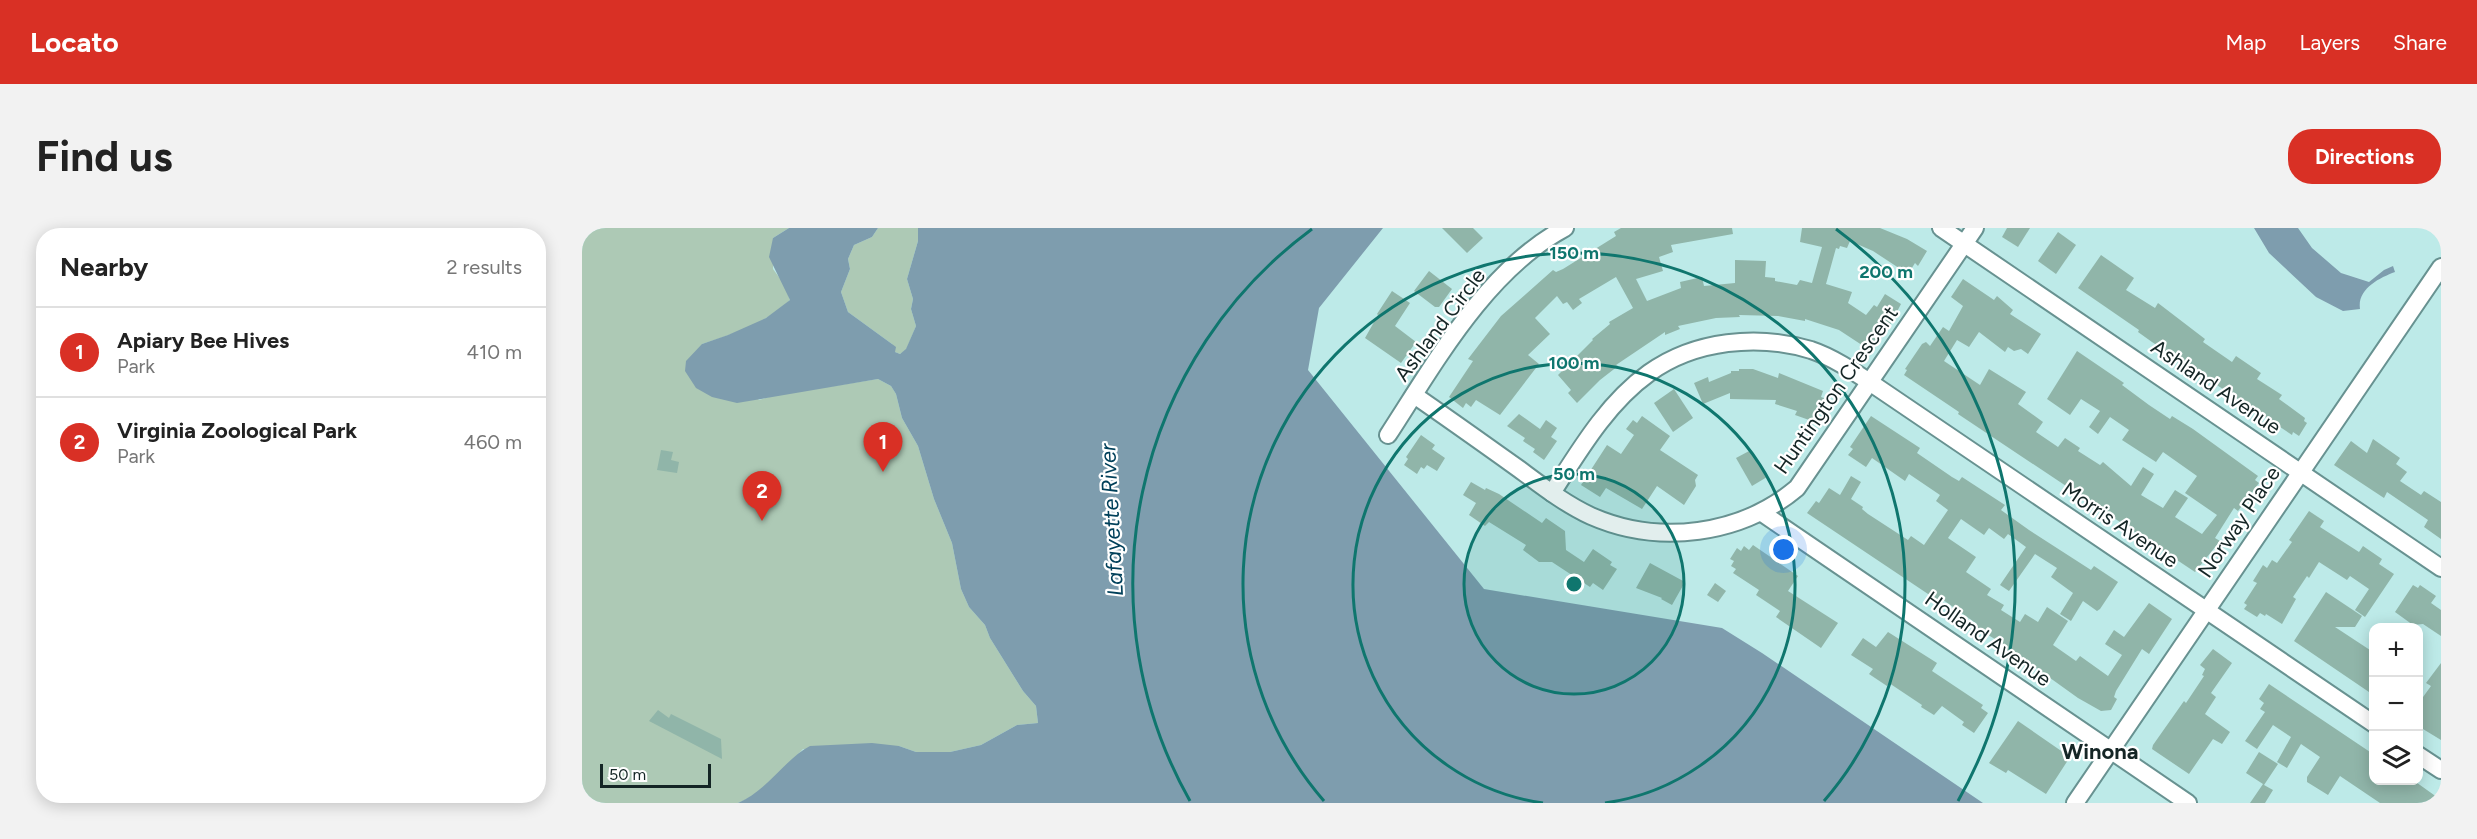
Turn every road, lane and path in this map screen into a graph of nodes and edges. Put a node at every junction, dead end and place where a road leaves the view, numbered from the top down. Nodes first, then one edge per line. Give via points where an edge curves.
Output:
1 (1565, 228) edge
2 (1941, 228) edge
3 (1975, 228) edge
4 (1965, 243) junction
5 (2441, 267) edge
6 (1871, 383) junction
7 (1414, 395) junction
8 (1388, 435) dead end
9 (2300, 472) junction
10 (1552, 493) junction
11 (1762, 513) junction
12 (2441, 568) edge
13 (2206, 611) junction
14 (2369, 721) edge
15 (2112, 752) junction
16 (2423, 758) edge
17 (2441, 770) edge
18 (2075, 803) edge
19 (2188, 803) edge

1 - 7 street, Ashland Circle via 1527,255 1480,302
2 - 4 street
3 - 4 street, Huntington Crescent
4 - 6 street, Huntington Crescent
4 - 9 street, Ashland Avenue
5 - 9 street, Norway Place
6 - 10 street, Morris Avenue via 1813,351 1792,346 1738,342 1687,352 1648,374 1628,391 1582,446
6 - 11 street, Huntington Crescent via 1797,488
6 - 13 street, Morris Avenue
7 - 8 street, Ashland Circle
7 - 10 street, Huntington Crescent
9 - 12 street, Ashland Avenue
9 - 13 street, Norway Place
10 - 11 street, Huntington Crescent via 1593,517 1651,532 1695,532
11 - 15 street, Holland Avenue
13 - 14 street, Morris Avenue
13 - 15 street, Norway Place
15 - 18 street, Norway Place
15 - 19 street, Holland Avenue
16 - 17 street

